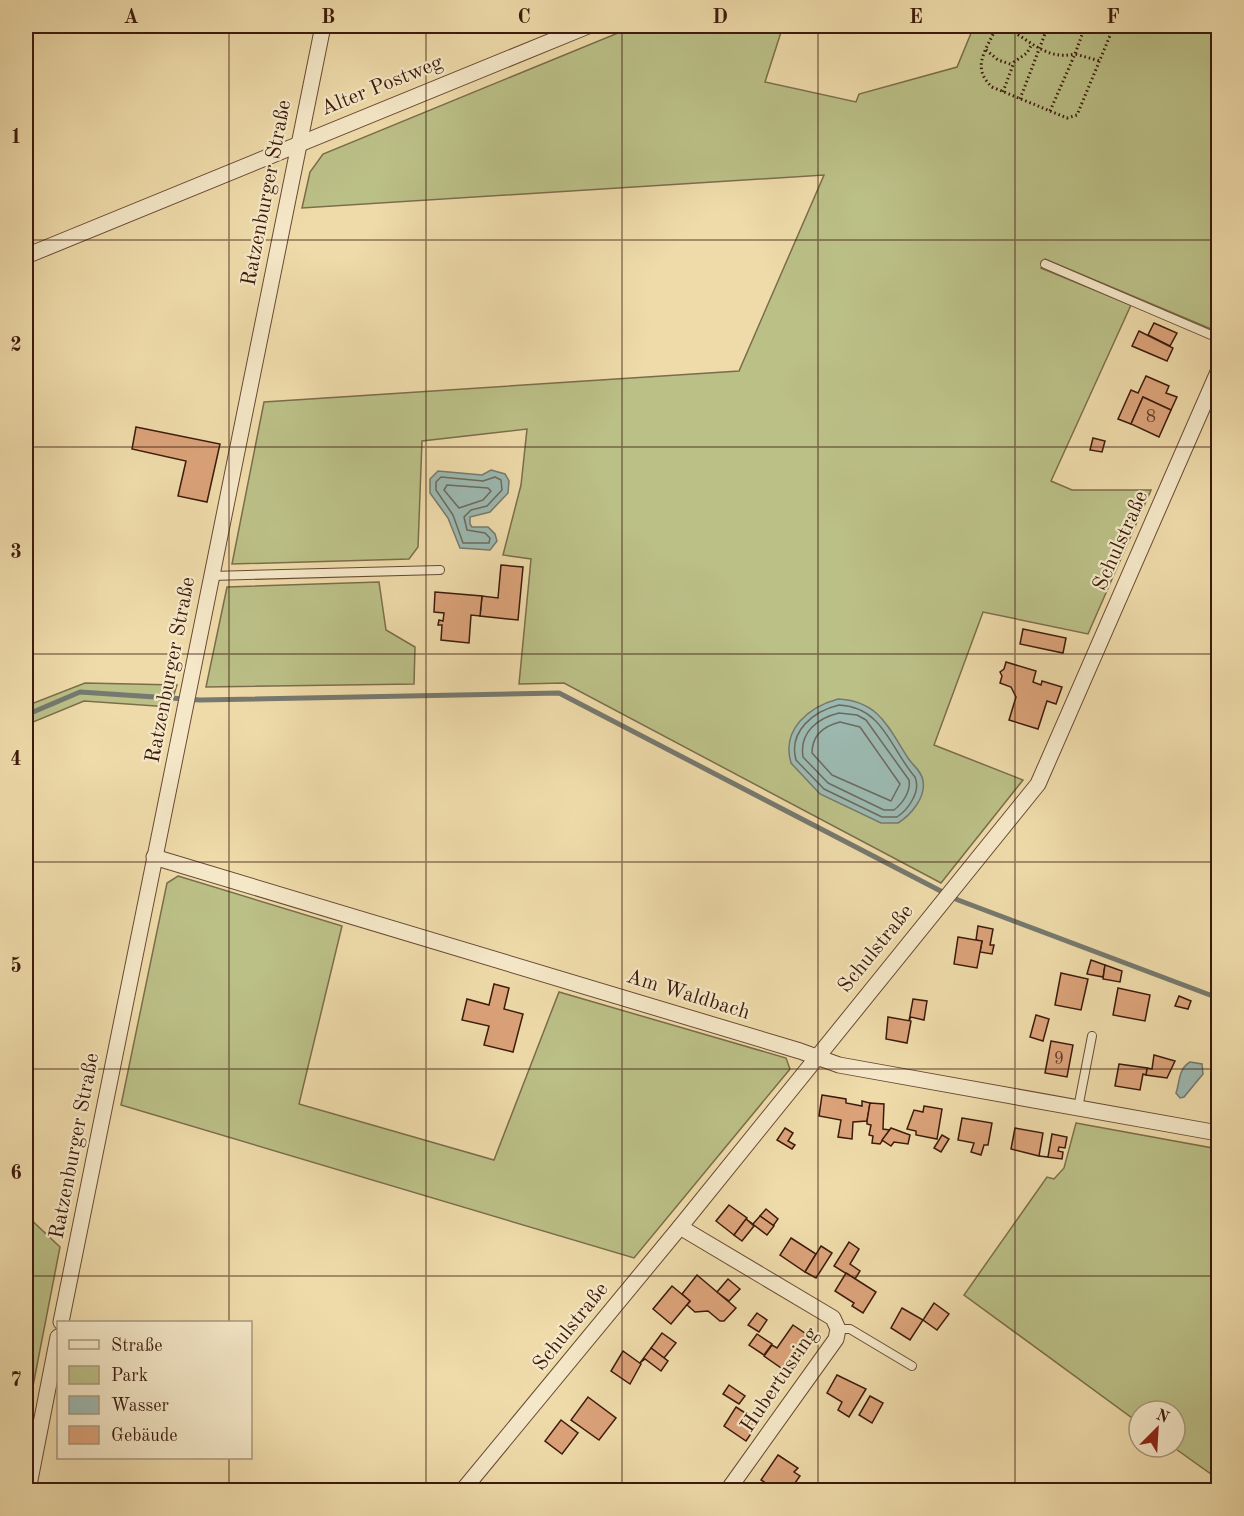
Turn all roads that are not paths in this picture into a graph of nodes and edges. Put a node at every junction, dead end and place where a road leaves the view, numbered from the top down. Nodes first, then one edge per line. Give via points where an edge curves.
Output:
1 (323, 26) edge
2 (588, 26) edge
3 (299, 143) junction
4 (26, 256) edge
5 (1045, 264) dead end
6 (1218, 338) edge
7 (1218, 372) edge
8 (440, 570) dead end
9 (211, 576) junction
10 (154, 856) junction
11 (1092, 1036) dead end
12 (816, 1057) junction
13 (1078, 1108) junction
14 (1218, 1133) edge
15 (680, 1227) junction
16 (61, 1321) edge
17 (838, 1329) junction
18 (57, 1342) edge
19 (912, 1366) dead end
20 (28, 1491) edge
21 (464, 1491) edge
22 (728, 1491) edge

1 - 3 street, Ratzenburger Straße
2 - 3 street, Alter Postweg
3 - 4 street, Alter Postweg
3 - 9 street, Ratzenburger Straße
5 - 6 lane
7 - 12 street, Schulstraße via 1038,783
8 - 9 lane
9 - 10 street, Ratzenburger Straße
10 - 12 street, Am Waldbach
10 - 16 street, Ratzenburger Straße
11 - 13 lane
12 - 13 street, Am Waldbach via 839,1065
12 - 15 street, Schulstraße
13 - 14 street, Am Waldbach
15 - 17 street, Hubertusring via 833,1318
15 - 21 street, Schulstraße
17 - 19 lane via 850,1329
17 - 22 street, Hubertusring via 836,1339
18 - 20 street

